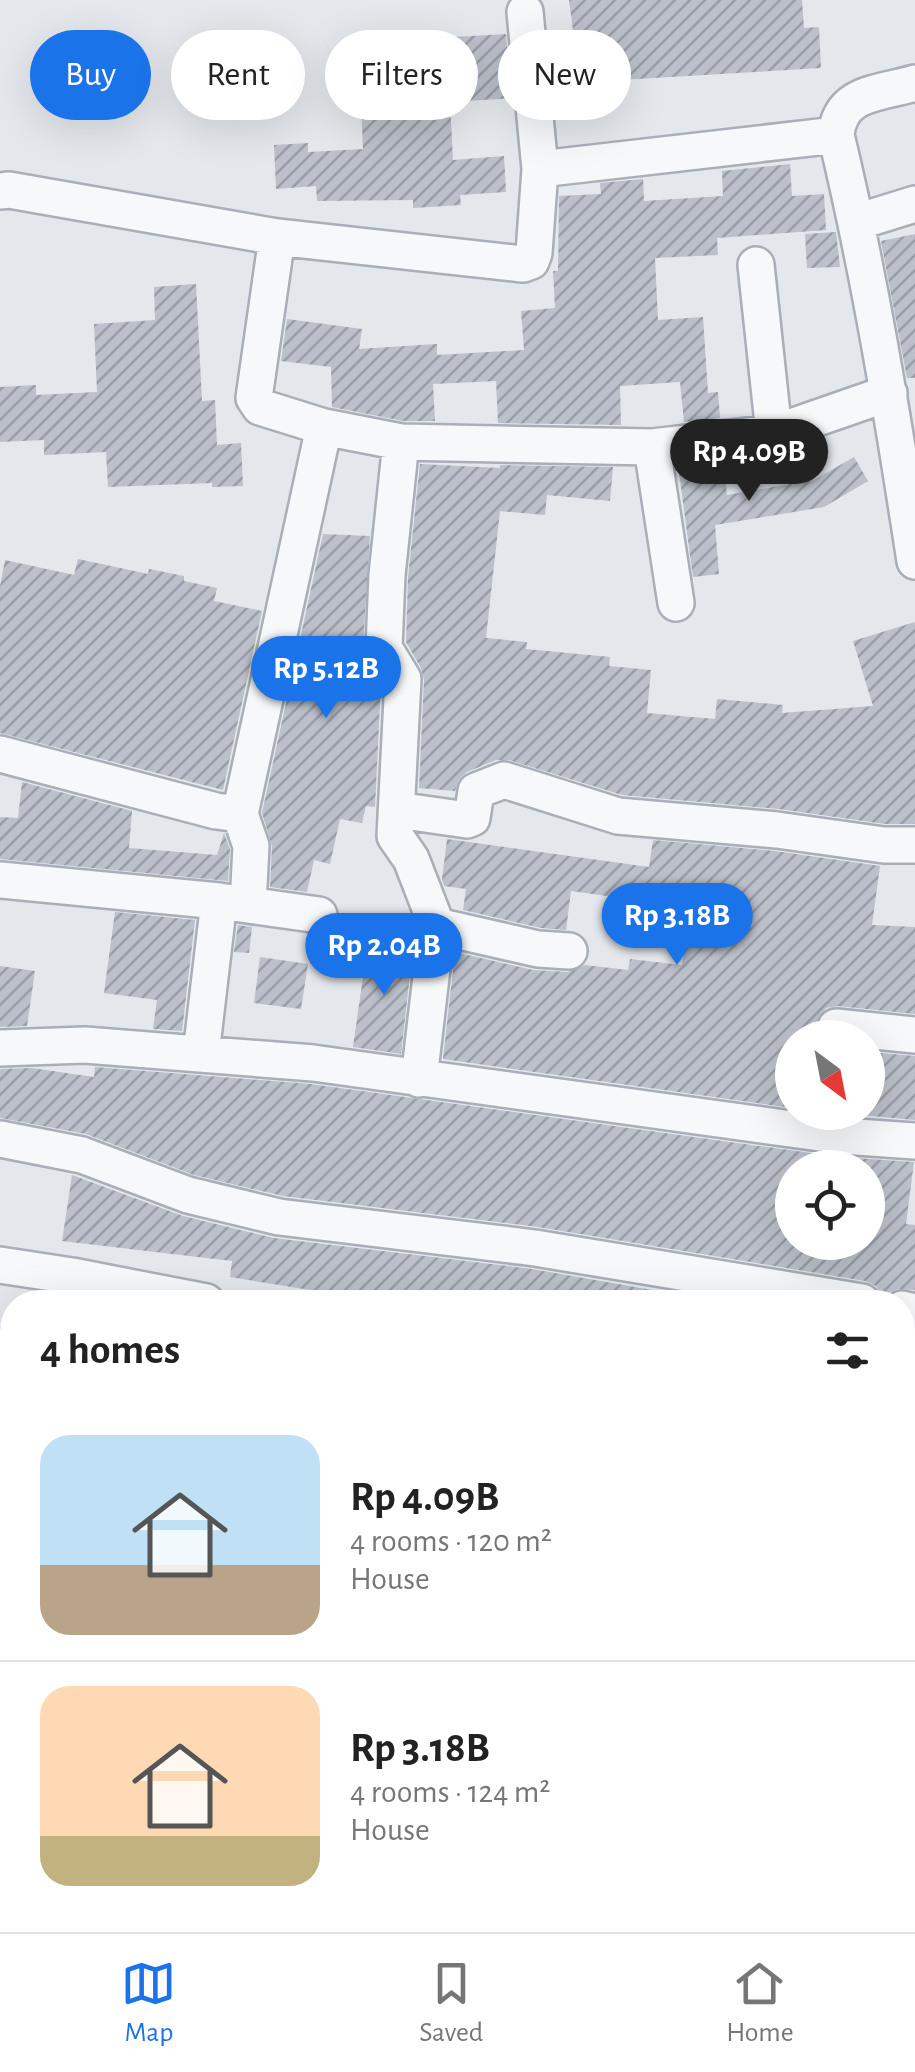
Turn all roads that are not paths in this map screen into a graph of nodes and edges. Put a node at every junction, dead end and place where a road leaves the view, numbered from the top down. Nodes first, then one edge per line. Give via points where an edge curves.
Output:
1 (524, 12) dead end
2 (915, 85) edge
3 (836, 135) junction
4 (540, 169) junction
5 (0, 191) edge
6 (915, 204) edge
7 (857, 222) junction
8 (277, 236) junction
9 (756, 265) dead end
10 (889, 394) junction
11 (324, 427) junction
12 (774, 433) junction
13 (401, 442) junction
14 (652, 447) junction
15 (915, 561) edge
16 (676, 603) dead end
17 (0, 754) edge
18 (397, 810) junction
19 (240, 814) junction
20 (905, 848) edge
21 (0, 880) edge
22 (234, 903) junction
23 (319, 915) dead end
24 (438, 926) junction
25 (569, 951) dead end
26 (885, 1032) edge
27 (915, 1035) edge
28 (0, 1048) edge
29 (202, 1054) junction
30 (420, 1079) junction
31 (0, 1139) edge
32 (915, 1141) edge
33 (0, 1265) edge
34 (144, 1290) edge
35 (789, 1290) edge

1 - 4 street
2 - 3 street via 849,102 838,116
3 - 4 street
3 - 7 street
4 - 8 street via 534,253 522,264
5 - 8 street
6 - 7 street
7 - 10 street
8 - 11 street via 254,398 260,407
9 - 12 street
10 - 12 street
10 - 15 street
11 - 13 street
11 - 19 street
12 - 14 street
13 - 14 street
13 - 18 street via 384,648 403,680
14 - 16 street
17 - 19 street
18 - 20 street via 468,820 476,791 504,780 618,816
18 - 24 street via 396,836
19 - 22 street via 251,846
21 - 22 street
22 - 23 street
22 - 29 street
24 - 25 street
24 - 30 street
26 - 27 street
28 - 29 street via 84,1045
29 - 30 street
30 - 32 street
31 - 35 street via 82,1155 188,1195 279,1217 535,1248
33 - 34 street

